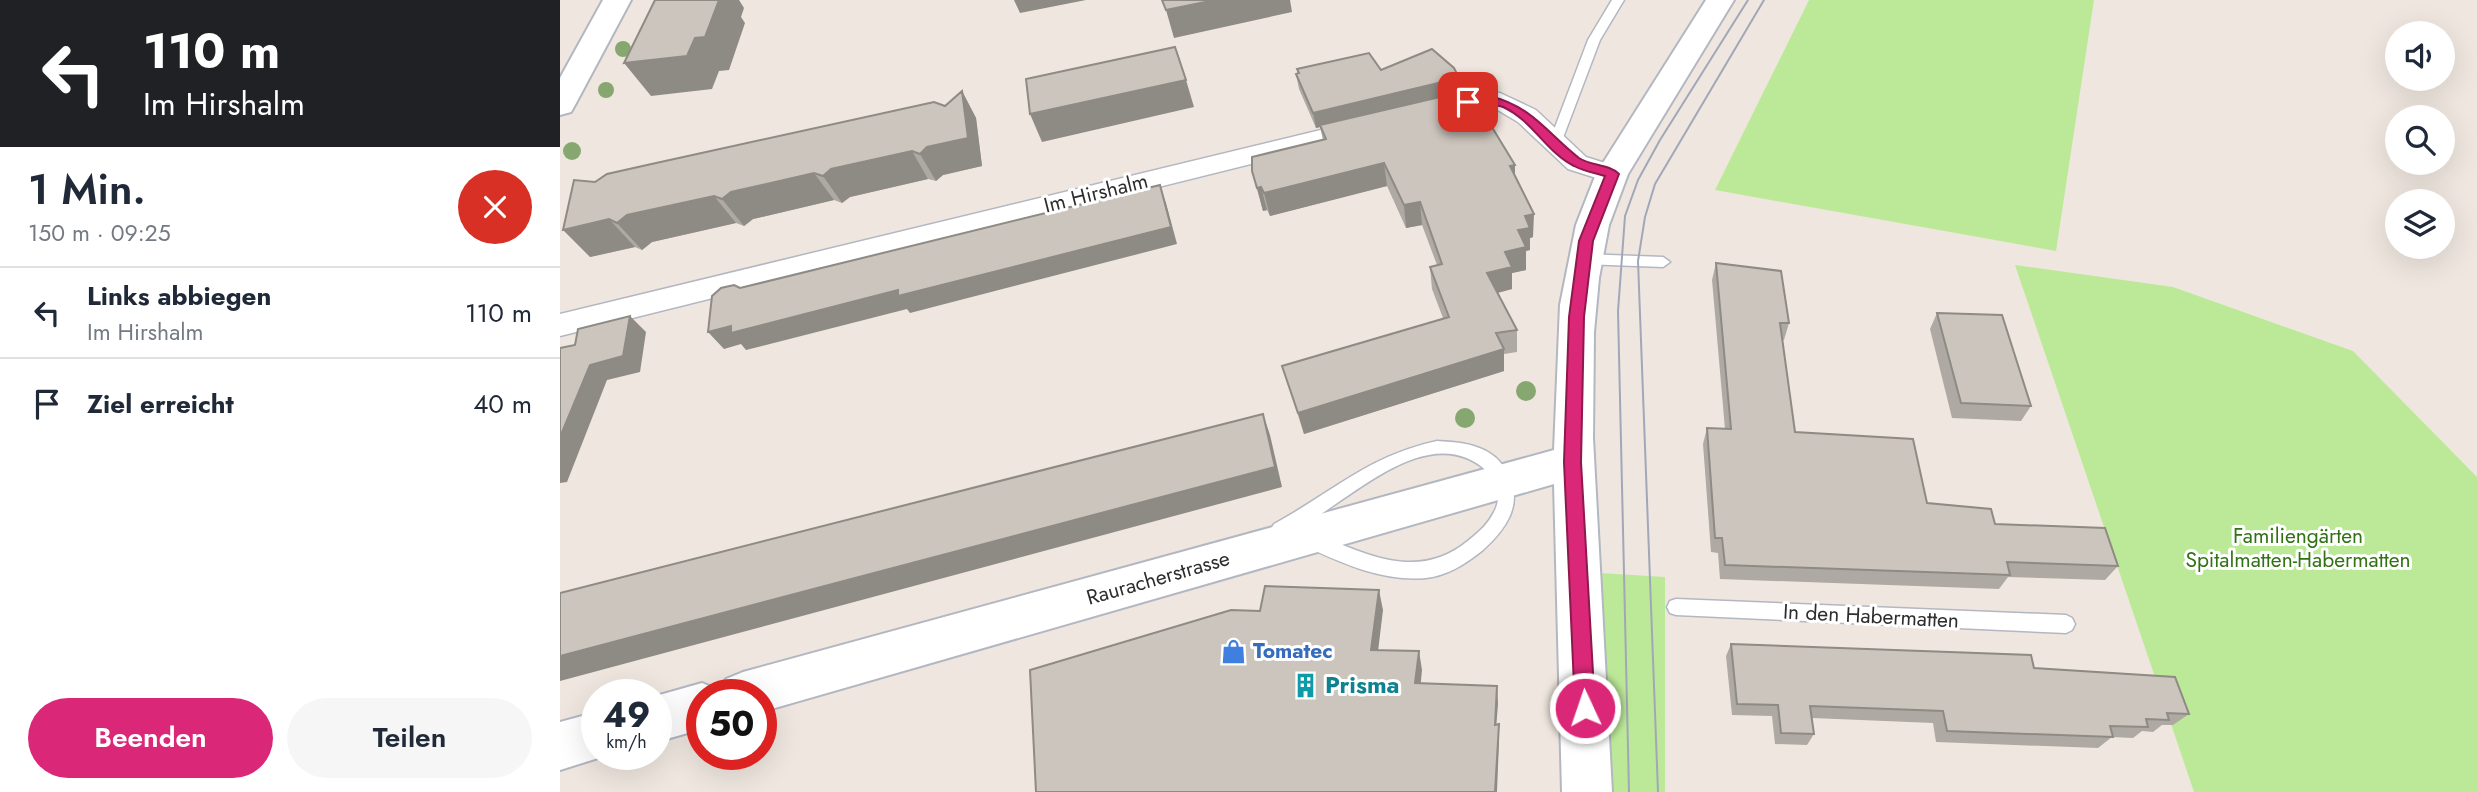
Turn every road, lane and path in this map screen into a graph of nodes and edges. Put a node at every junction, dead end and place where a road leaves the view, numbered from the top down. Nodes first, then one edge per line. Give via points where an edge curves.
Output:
1 (617, 0) edge
2 (1618, 0) edge
3 (1720, 0) edge
4 (564, 93) edge
5 (1413, 115) edge
6 (1386, 122) edge
7 (1555, 143) junction
8 (1612, 174) junction
9 (1583, 259) junction
10 (1663, 262) dead end
11 (560, 325) edge
12 (1572, 462) junction
13 (1503, 481) junction
14 (1304, 537) junction
15 (1210, 563) junction
16 (1676, 607) dead end
17 (2066, 624) dead end
18 (777, 685) edge
19 (581, 740) edge
20 (560, 746) edge
21 (1587, 792) edge

1 - 4 main road
2 - 7 lane via 1594,40
3 - 8 main road
5 - 7 street via 1468,102 1500,101 1527,116
6 - 11 street, Im Hirshalm
7 - 8 street via 1577,163
8 - 9 main road via 1598,204
9 - 10 lane
9 - 12 main road via 1576,317
12 - 13 main road, Rauracherstrasse
12 - 21 main road
13 - 14 main road, Rauracherstrasse
13 - 14 lane via 1507,498 1501,522 1486,540 1439,567 1404,570 1350,559
13 - 15 lane via 1487,457 1467,449 1408,453 1302,518
14 - 15 main road, Rauracherstrasse
15 - 18 main road, Rauracherstrasse
16 - 17 lane, In den Habermatten
19 - 20 main road

